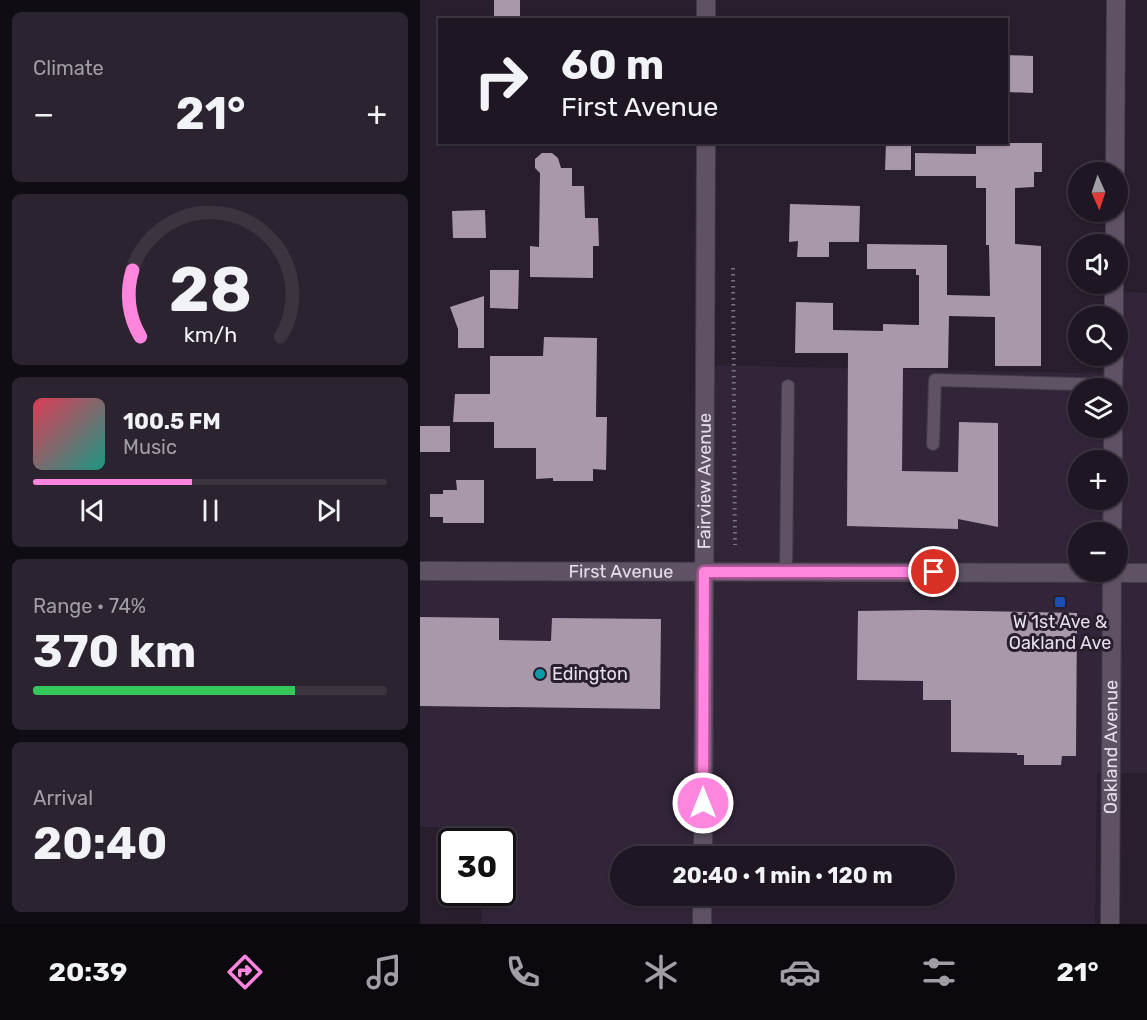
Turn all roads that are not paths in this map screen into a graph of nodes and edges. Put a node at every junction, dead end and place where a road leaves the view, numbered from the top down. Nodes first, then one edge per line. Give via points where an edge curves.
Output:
1 (706, 0) edge
2 (1116, 0) edge
3 (706, 18) edge
4 (706, 144) edge
5 (1115, 162) edge
6 (1068, 385) edge
7 (789, 386) dead end
8 (933, 444) dead end
9 (420, 571) edge
10 (704, 572) junction
11 (786, 572) junction
12 (1068, 572) edge
13 (1128, 572) edge
14 (1147, 573) edge
15 (1112, 582) edge
16 (703, 846) edge
17 (702, 906) edge
18 (702, 924) edge
19 (1110, 924) edge

1 - 3 street
2 - 5 street
4 - 10 street, Fairview Avenue
6 - 8 lane via 934,380
7 - 11 lane
9 - 10 street, First Avenue
10 - 11 street, First Avenue
10 - 16 street, Fairview Avenue
11 - 12 street, First Avenue
13 - 14 street, First Avenue
15 - 19 street, Oakland Avenue
17 - 18 street

